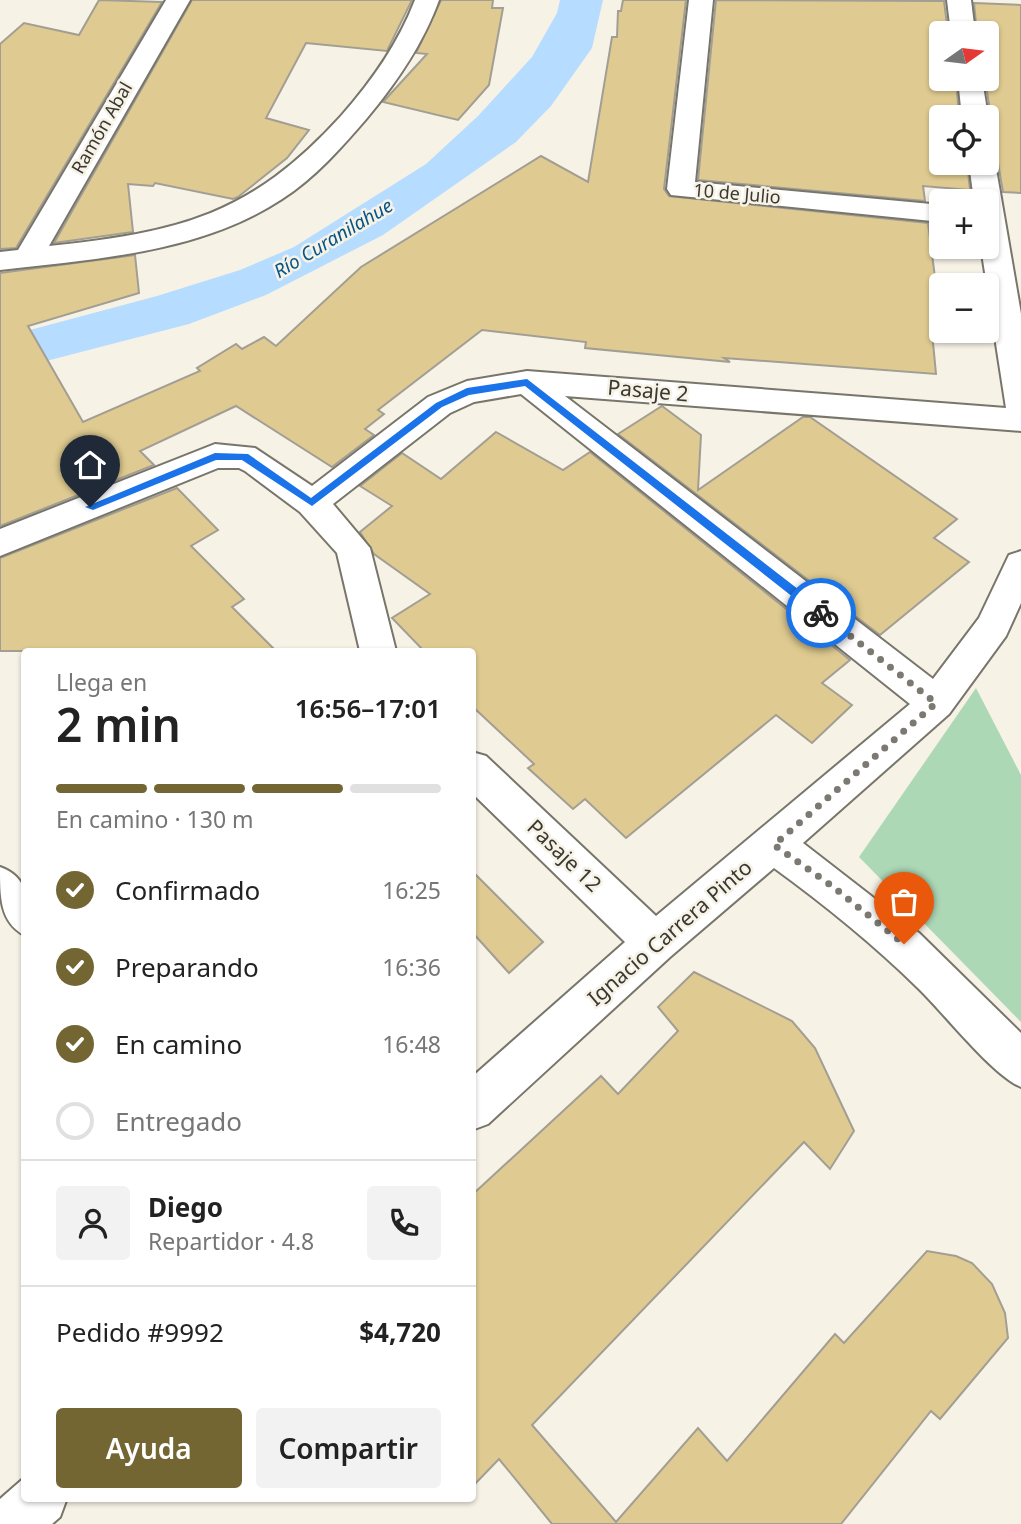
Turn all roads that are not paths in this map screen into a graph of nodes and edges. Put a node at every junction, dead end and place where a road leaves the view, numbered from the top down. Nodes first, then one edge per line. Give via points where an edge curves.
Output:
1 (178, 0) edge
2 (427, 0) edge
3 (701, 0) edge
4 (959, 0) edge
5 (962, 21) edge
6 (929, 213) edge
7 (999, 254) edge
8 (28, 258) junction
9 (0, 261) edge
10 (1012, 297) edge
11 (527, 382) junction
12 (1021, 407) edge
13 (1021, 420) edge
14 (312, 503) junction
15 (0, 543) edge
16 (1021, 564) edge
17 (377, 648) edge
18 (936, 703) junction
19 (476, 772) edge
20 (774, 845) junction
21 (0, 885) edge
22 (21, 912) edge
23 (655, 943) junction
24 (1021, 1065) edge
25 (476, 1104) edge
26 (37, 1502) edge
27 (12, 1524) edge

1 - 8 street, Ramón Abal
2 - 8 street via 418,25 376,91 334,139 273,193 207,225 159,238
3 - 6 street, 10 de Julio via 681,189
4 - 5 street
7 - 10 street
8 - 9 street
10 - 12 street
11 - 13 street, Pasaje 2
11 - 14 street, Pasaje 2 via 467,392 439,405
11 - 18 street
14 - 15 street via 244,456 215,456
14 - 17 street via 353,548
16 - 18 street, Ignacio Carrera Pinto via 993,626
18 - 20 street, Ignacio Carrera Pinto
19 - 23 street, Pasaje 12
20 - 23 street, Ignacio Carrera Pinto
20 - 24 street via 890,931
21 - 22 street
23 - 25 street, Ignacio Carrera Pinto
26 - 27 street

